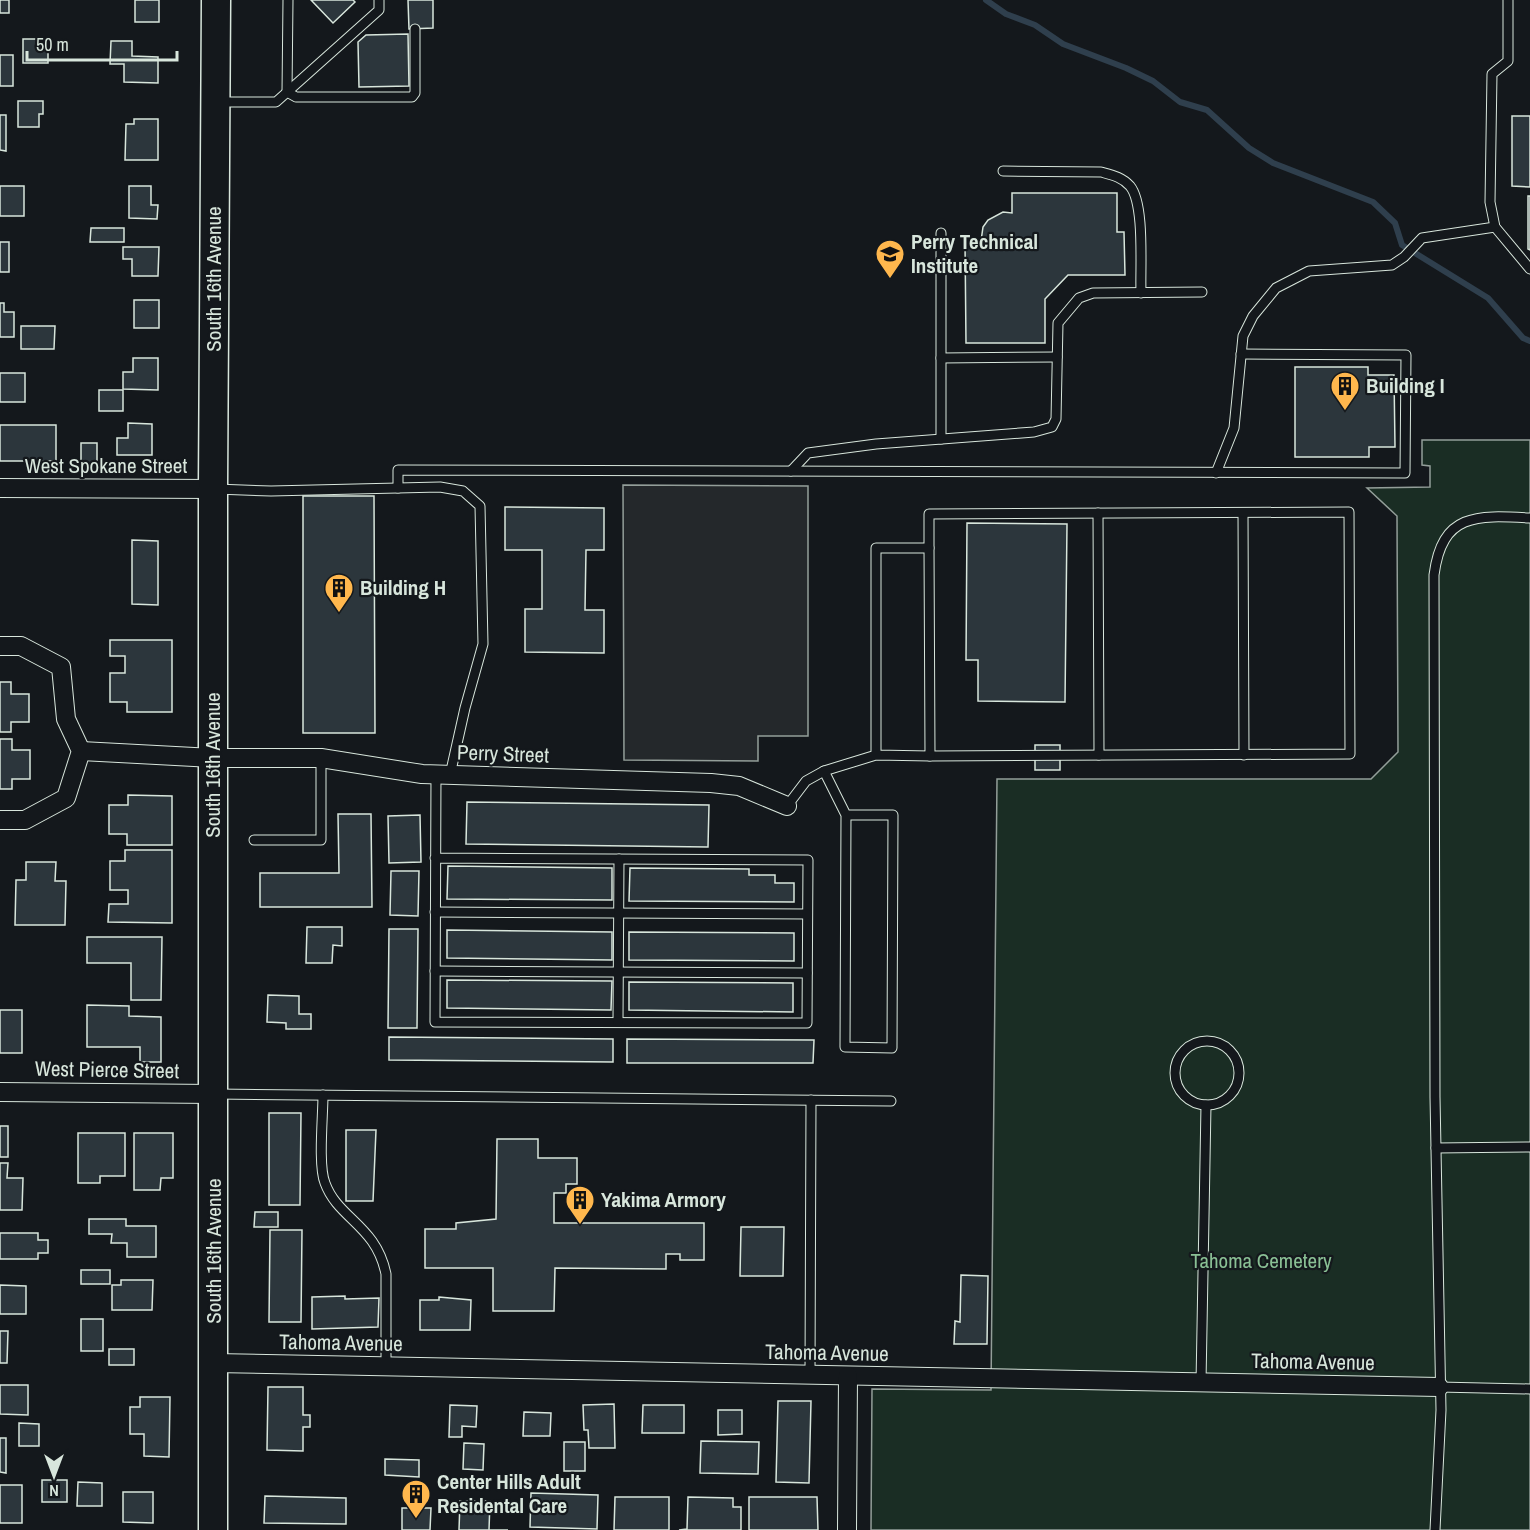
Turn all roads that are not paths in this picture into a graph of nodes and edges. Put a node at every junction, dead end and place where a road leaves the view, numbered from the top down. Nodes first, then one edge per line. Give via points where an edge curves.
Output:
1 (216, 0) edge
2 (288, 0) edge
3 (379, 0) edge
4 (1508, 0) edge
5 (415, 29) dead end
6 (287, 92) junction
7 (216, 102) junction
8 (1003, 171) dead end
9 (1495, 227) junction
10 (941, 232) dead end
11 (1530, 269) edge
12 (1202, 292) dead end
13 (1141, 293) junction
14 (1241, 354) junction
15 (1057, 357) junction
16 (941, 358) junction
17 (941, 439) junction
18 (791, 471) junction
19 (1216, 472) junction
20 (0, 488) edge
21 (398, 488) junction
22 (213, 489) junction
23 (1098, 513) junction
24 (1243, 513) junction
25 (1530, 518) edge
26 (929, 548) junction
27 (0, 646) edge
28 (81, 751) junction
29 (876, 755) junction
30 (1100, 755) junction
31 (1244, 755) junction
32 (930, 756) junction
33 (213, 758) junction
34 (321, 758) junction
35 (824, 771) junction
36 (443, 774) junction
37 (787, 806) joint
38 (846, 815) junction
39 (0, 820) edge
40 (254, 840) dead end
41 (435, 858) junction
42 (619, 859) junction
43 (435, 912) junction
44 (619, 913) junction
45 (807, 914) junction
46 (435, 971) junction
47 (619, 972) junction
48 (807, 973) junction
49 (618, 1022) junction
50 (0, 1092) edge
51 (213, 1094) junction
52 (323, 1095) junction
53 (811, 1100) junction
54 (891, 1101) dead end
55 (1206, 1105) junction
56 (1530, 1147) edge
57 (1436, 1148) junction
58 (214, 1363) junction
59 (386, 1367) junction
60 (810, 1375) junction
61 (848, 1376) junction
62 (1201, 1383) junction
63 (1439, 1387) junction
64 (1530, 1389) edge
65 (213, 1530) edge
66 (847, 1530) edge
67 (1435, 1530) edge

1 - 7 main road, South 16th Avenue
2 - 6 lane
3 - 6 lane via 379,10
4 - 9 lane via 1508,61 1492,74 1490,202
5 - 6 lane via 412,98 296,98
6 - 7 lane via 276,102
7 - 22 main road, South 16th Avenue
8 - 13 lane via 1101,172 1131,187 1138,202
9 - 11 lane
9 - 14 lane via 1430,236 1415,242 1392,265 1309,271 1294,277 1275,288 1253,316 1243,336
10 - 16 lane
12 - 13 lane
13 - 15 lane via 1093,293 1079,298 1058,323
14 - 19 lane via 1234,428
14 - 19 lane via 1406,355 1405,473
15 - 16 lane
15 - 17 lane via 1056,419 1052,427 1034,432
16 - 17 lane
17 - 18 lane via 808,453
18 - 19 lane
18 - 21 lane via 398,470
20 - 22 street, West Spokane Street
21 - 22 lane
21 - 36 lane via 440,487 464,492 480,506 483,644
22 - 33 main road, South 16th Avenue
23 - 24 lane
23 - 26 lane via 929,514
23 - 30 lane
24 - 31 lane
24 - 31 lane via 1348,512 1350,754
25 - 57 lane via 1492,516 1454,526 1437,550
26 - 29 lane via 876,548
26 - 32 lane
27 - 28 street via 21,646 61,667 66,718
28 - 33 street, Perry Street
28 - 39 street via 66,798 25,820
29 - 32 lane
29 - 35 lane
30 - 31 lane
30 - 32 lane
33 - 34 street, Perry Street
33 - 51 main road, South 16th Avenue
34 - 36 street, Perry Street
34 - 40 lane via 321,840
35 - 37 lane via 806,781
35 - 38 lane
36 - 37 street, Perry Street via 711,783 739,786
36 - 41 lane
38 - 38 lane via 845,1047 892,1048 892,815
41 - 42 lane
41 - 43 lane
42 - 44 lane
42 - 45 lane via 808,860
43 - 44 lane
43 - 46 lane
44 - 45 lane
44 - 47 lane
45 - 48 lane
46 - 47 lane
46 - 49 lane via 435,1022
47 - 48 lane
47 - 49 lane
48 - 49 lane via 807,1023
50 - 51 street, West Pierce Street
51 - 52 lane
51 - 58 main road, South 16th Avenue
52 - 53 lane
52 - 59 lane via 323,1179 332,1196 367,1233 383,1260
53 - 54 lane
53 - 60 lane
55 - 55 lane via 1187,1098 1180,1090 1175,1069 1185,1050 1204,1041 1225,1047 1237,1062 1239,1072 1226,1099
55 - 62 lane
56 - 57 lane
57 - 63 lane
58 - 59 street, Tahoma Avenue
58 - 65 main road, South 16th Avenue
59 - 60 street, Tahoma Avenue
60 - 61 street, Tahoma Avenue
61 - 62 street, Tahoma Avenue
61 - 66 street
62 - 63 street, Tahoma Avenue
63 - 64 lane
63 - 67 lane

